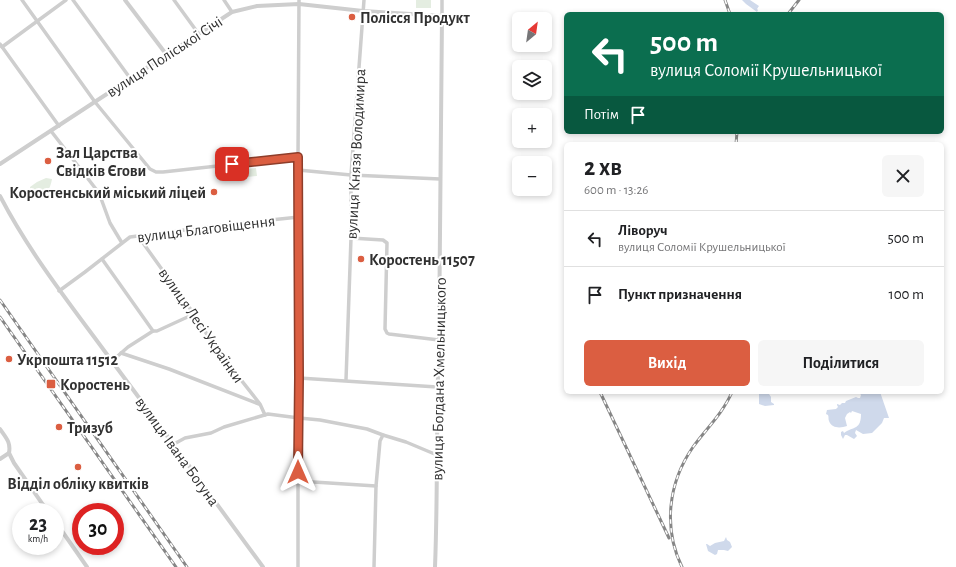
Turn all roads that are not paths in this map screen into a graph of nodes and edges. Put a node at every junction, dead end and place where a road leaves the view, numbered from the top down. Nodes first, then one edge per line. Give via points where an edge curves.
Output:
1 (22, 0) edge
2 (66, 0) edge
3 (73, 0) edge
4 (125, 0) edge
5 (174, 0) edge
6 (224, 0) edge
7 (364, 0) edge
8 (442, 0) edge
9 (299, 2) edge
10 (363, 11) junction
11 (232, 12) junction
12 (442, 16) junction
13 (38, 21) junction
14 (198, 33) junction
15 (1, 46) edge
16 (166, 54) junction
17 (130, 78) junction
18 (95, 102) junction
19 (59, 126) junction
20 (51, 131) junction
21 (298, 157) junction
22 (0, 164) edge
23 (298, 170) junction
24 (351, 175) junction
25 (440, 179) junction
26 (0, 196) edge
27 (299, 217) junction
28 (138, 236) junction
29 (351, 238) junction
30 (122, 243) junction
31 (102, 259) junction
32 (59, 291) junction
33 (194, 314) junction
34 (153, 332) junction
35 (439, 340) junction
36 (121, 353) junction
37 (112, 361) junction
38 (299, 378) junction
39 (346, 380) junction
40 (438, 387) junction
41 (260, 404) junction
42 (264, 415) junction
43 (299, 418) junction
44 (0, 429) edge
45 (383, 435) junction
46 (174, 444) junction
47 (9, 453) junction
48 (437, 455) junction
49 (0, 459) edge
50 (298, 481) junction
51 (376, 486) junction
52 (42, 503) edge
53 (64, 534) edge
54 (88, 567) edge
55 (263, 567) edge
56 (298, 567) edge
57 (374, 567) edge
58 (435, 567) edge

1 - 13 street
2 - 13 street
3 - 17 street
4 - 16 street
5 - 14 street
6 - 11 street
7 - 10 street, вулиця Князя Володимира
8 - 12 street, вулиця Богдана Хмельницького
9 - 10 street, вулиця Поліської Січі
9 - 11 street, вулиця Поліської Січі via 257,6
9 - 21 street
10 - 12 street, вулиця Поліської Січі
10 - 24 street, вулиця Князя Володимира
11 - 14 street, вулиця Поліської Січі
12 - 25 street, вулиця Богдана Хмельницького
13 - 15 street
13 - 18 street
14 - 16 street, вулиця Поліської Січі
15 - 19 street
16 - 17 street, вулиця Поліської Січі
17 - 18 street, вулиця Поліської Січі
18 - 19 street, вулиця Поліської Січі
18 - 21 street via 150,170 156,172
19 - 20 street, вулиця Поліської Січі
20 - 22 street, вулиця Поліської Січі
20 - 30 street via 99,193 110,223
21 - 23 street
23 - 24 street
23 - 27 street
24 - 25 street
24 - 29 street, вулиця Князя Володимира
25 - 35 street, вулиця Богдана Хмельницького
26 - 32 street, вулиця Івана Богуна
27 - 28 street, вулиця Благовіщення
27 - 38 street
28 - 30 street, вулиця Благовіщення via 130,237
28 - 33 street, вулиця Лесі Українки
29 - 35 street via 383,240 387,243 387,333
29 - 39 street, вулиця Князя Володимира
30 - 31 street, вулиця Благовіщення
31 - 32 street, вулиця Благовіщення
31 - 34 street
32 - 37 street, вулиця Івана Богуна
33 - 34 street
33 - 41 street, вулиця Лесі Українки via 215,347
34 - 36 street
35 - 40 street, вулиця Богдана Хмельницького
36 - 37 street
36 - 41 street
37 - 46 street, вулиця Івана Богуна
38 - 39 street
38 - 43 street
39 - 40 street
40 - 48 street, вулиця Богдана Хмельницького
41 - 42 street, вулиця Лесі Українки
42 - 43 street
42 - 46 street via 211,433 185,438
43 - 45 street via 367,429
43 - 50 street
44 - 47 street via 9,442
45 - 48 street
45 - 51 street via 380,441
46 - 55 street, вулиця Івана Богуна
47 - 49 street
47 - 52 street
48 - 58 street, вулиця Богдана Хмельницького
50 - 51 street
50 - 56 street
51 - 57 street
53 - 54 street

